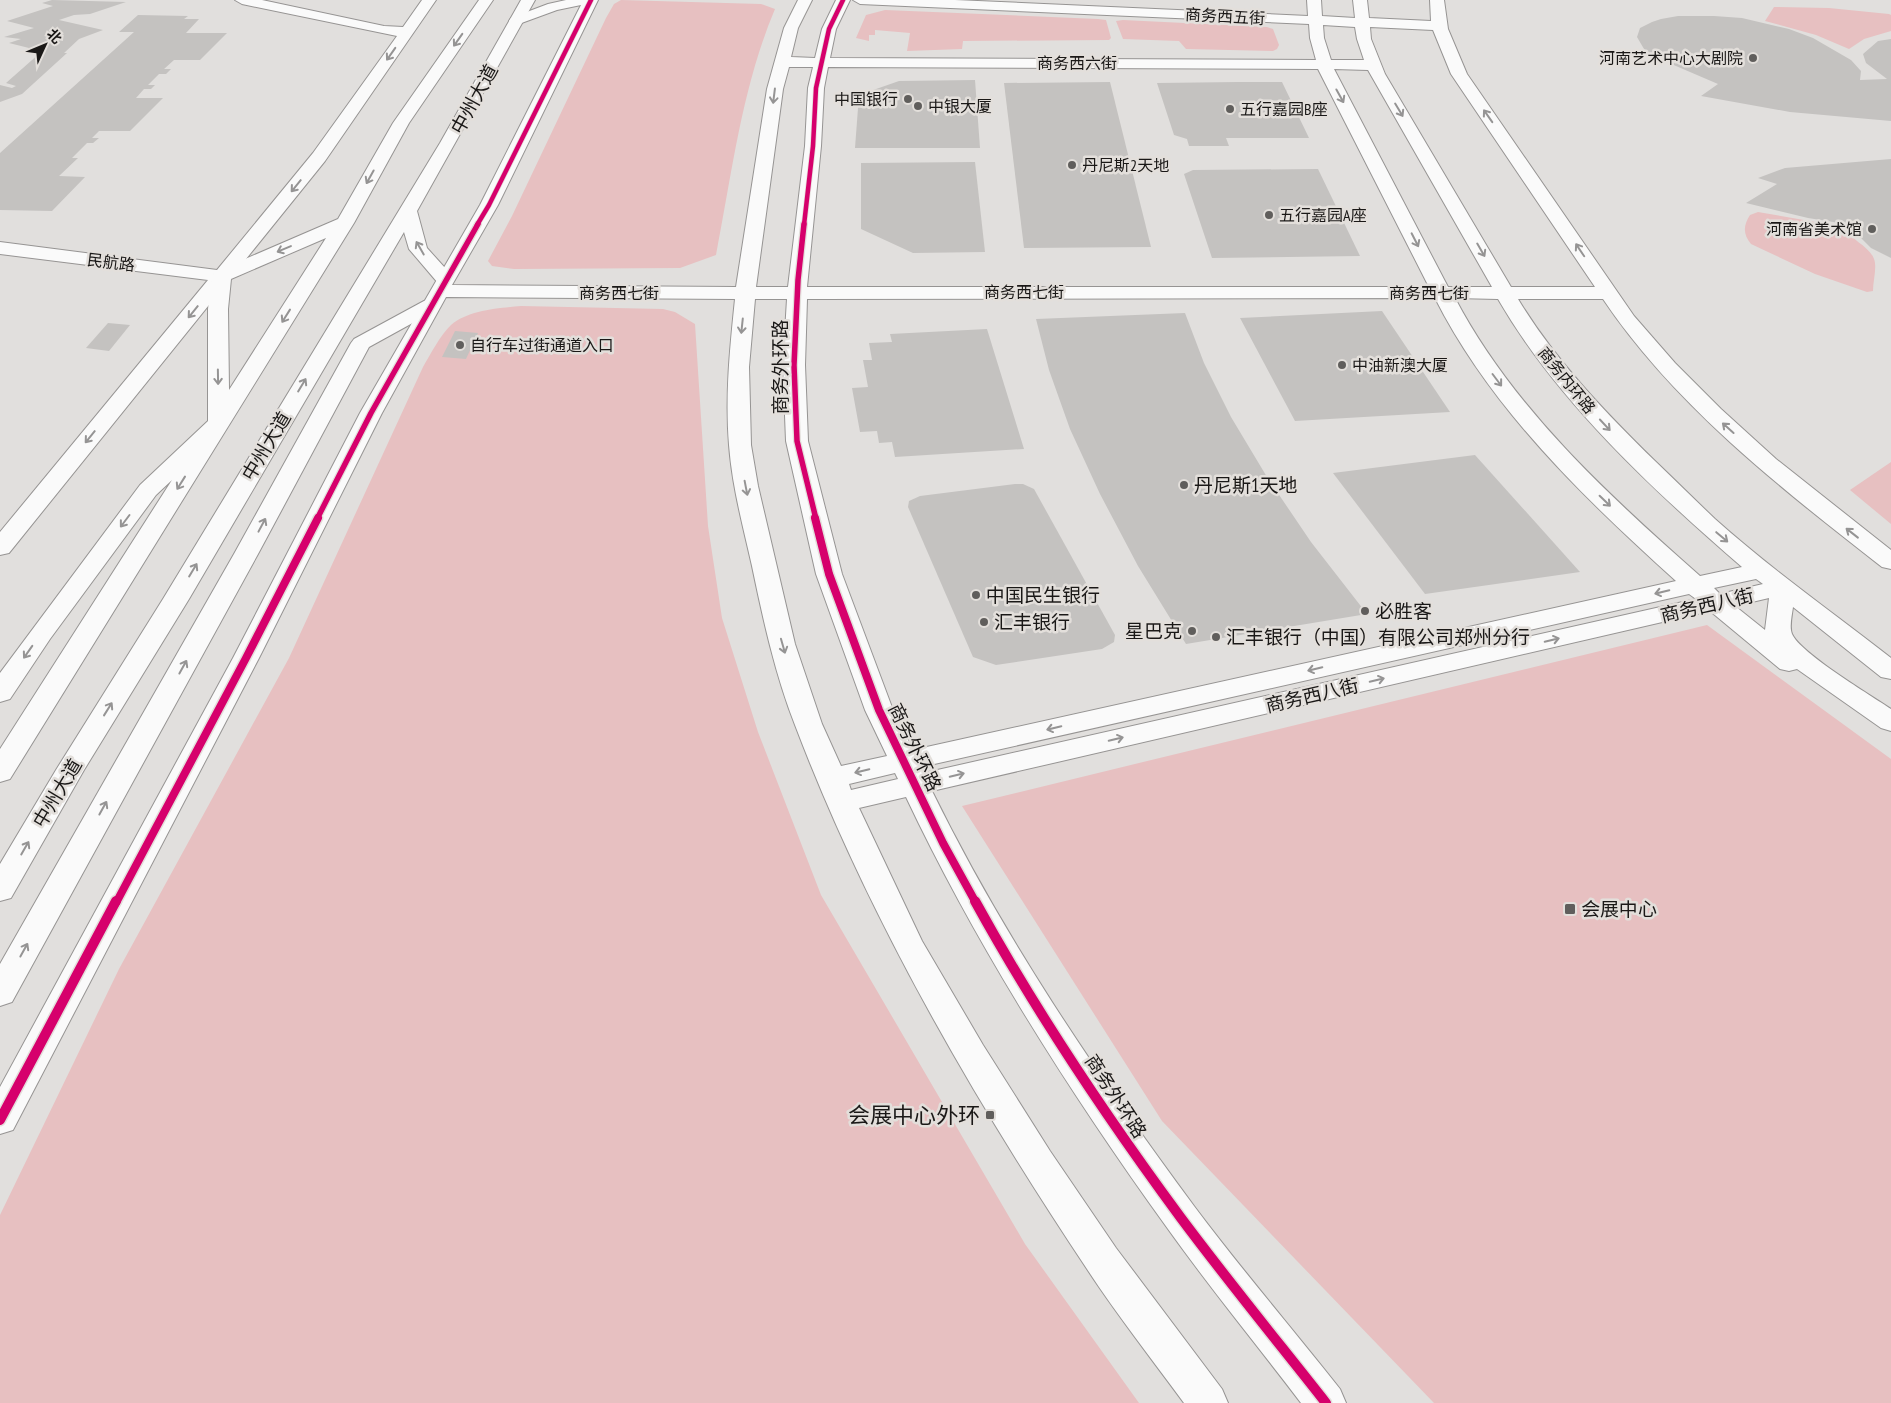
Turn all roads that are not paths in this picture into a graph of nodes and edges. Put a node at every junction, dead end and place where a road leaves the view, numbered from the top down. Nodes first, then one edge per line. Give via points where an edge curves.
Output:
1 (242, 0) edge
2 (270, 0) edge
3 (429, 0) edge
4 (486, 0) edge
5 (528, 0) edge
6 (585, 0) edge
7 (591, 0) edge
8 (805, 0) edge
9 (843, 0) edge
10 (860, 0) edge
11 (970, 0) edge
12 (1437, 0) edge
13 (1315, 12) edge
14 (1361, 13) edge
15 (516, 21) junction
16 (1440, 23) junction
17 (407, 32) junction
18 (781, 62) junction
19 (821, 62) junction
20 (1325, 65) junction
21 (1374, 66) junction
22 (408, 211) junction
23 (344, 223) junction
24 (0, 248) edge
25 (222, 276) junction
26 (1439, 286) junction
27 (1501, 286) junction
28 (746, 287) junction
29 (798, 287) junction
30 (1605, 287) junction
31 (438, 292) junction
32 (219, 423) junction
33 (0, 548) edge
34 (1891, 562) edge
35 (1761, 570) junction
36 (1694, 584) junction
37 (1783, 588) junction
38 (1716, 603) junction
39 (1891, 671) edge
40 (0, 693) edge
41 (1891, 722) edge
42 (1891, 740) edge
43 (0, 772) edge
44 (909, 773) junction
45 (836, 790) junction
46 (0, 890) edge
47 (0, 993) edge
48 (0, 1120) edge
49 (1208, 1403) edge
50 (1326, 1403) edge

1 - 17 main road
2 - 17 main road via 393,26
3 - 17 main road
4 -> 23 main road via 401,123
5 - 15 main road, 中州大道
6 - 15 main road
7 - 31 main road via 489,205
8 - 18 main road, 商务外环路 via 791,28
9 - 19 main road, 商务外环路 via 829,29
10 - 13 main road, 商务西五街
11 - 13 main road, 商务西五街
12 - 16 main road
13 - 14 main road, 商务西五街
13 - 20 main road via 1317,38
14 - 16 main road, 商务西五街
14 - 21 main road, 商务内环路 via 1364,39
15 - 22 main road, 中州大道
30 -> 16 main road via 1459,74 1444,42
17 -> 25 main road via 319,158
18 - 19 main road, 商务西六街
18 -> 28 main road, 商务外环路
19 - 20 main road, 商务西六街
19 - 29 main road, 商务外环路
20 - 21 main road, 商务西六街
20 -> 26 main road
21 -> 27 main road, 商务内环路
31 -> 22 main road via 418,249
46 -> 22 main road, 中州大道
23 -> 25 main road
23 -> 32 main road
24 - 25 main road, 民航路
25 -> 32 main road via 218,309
25 -> 33 main road
26 - 27 main road, 商务西七街
26 - 29 main road, 商务西七街
26 -> 36 main road via 1458,324 1479,355 1538,431 1592,488
27 - 30 main road, 商务西七街
27 -> 35 main road, 商务内环路 via 1522,322 1560,374 1604,424
28 - 29 main road, 商务西七街
28 - 31 main road, 商务西七街
28 -> 45 main road, 商务外环路 via 738,367 740,445 746,486 782,644 808,724
29 - 44 main road, 商务外环路 via 794,365 797,441 829,574 879,710
34 -> 30 main road via 1817,506 1713,414 1627,320
47 -> 31 main road via 361,343
31 - 48 main road
32 -> 40 main road via 148,490
32 -> 43 main road
35 - 36 main road, 商务西八街
35 - 37 main road, 商务内环路
36 - 38 main road
36 -> 44 main road, 商务西八街
37 - 38 main road, 商务西八街
37 - 39 main road, 商务内环路
37 - 41 main road via 1778,632 1784,644 1827,679
38 - 42 main road via 1813,683
44 -> 38 main road, 商务西八街
44 - 45 main road, 商务西八街
44 - 50 main road, 商务外环路 via 985,919 1051,1027 1188,1227
45 - 49 main road, 商务外环路 via 907,942 971,1055 1102,1260

